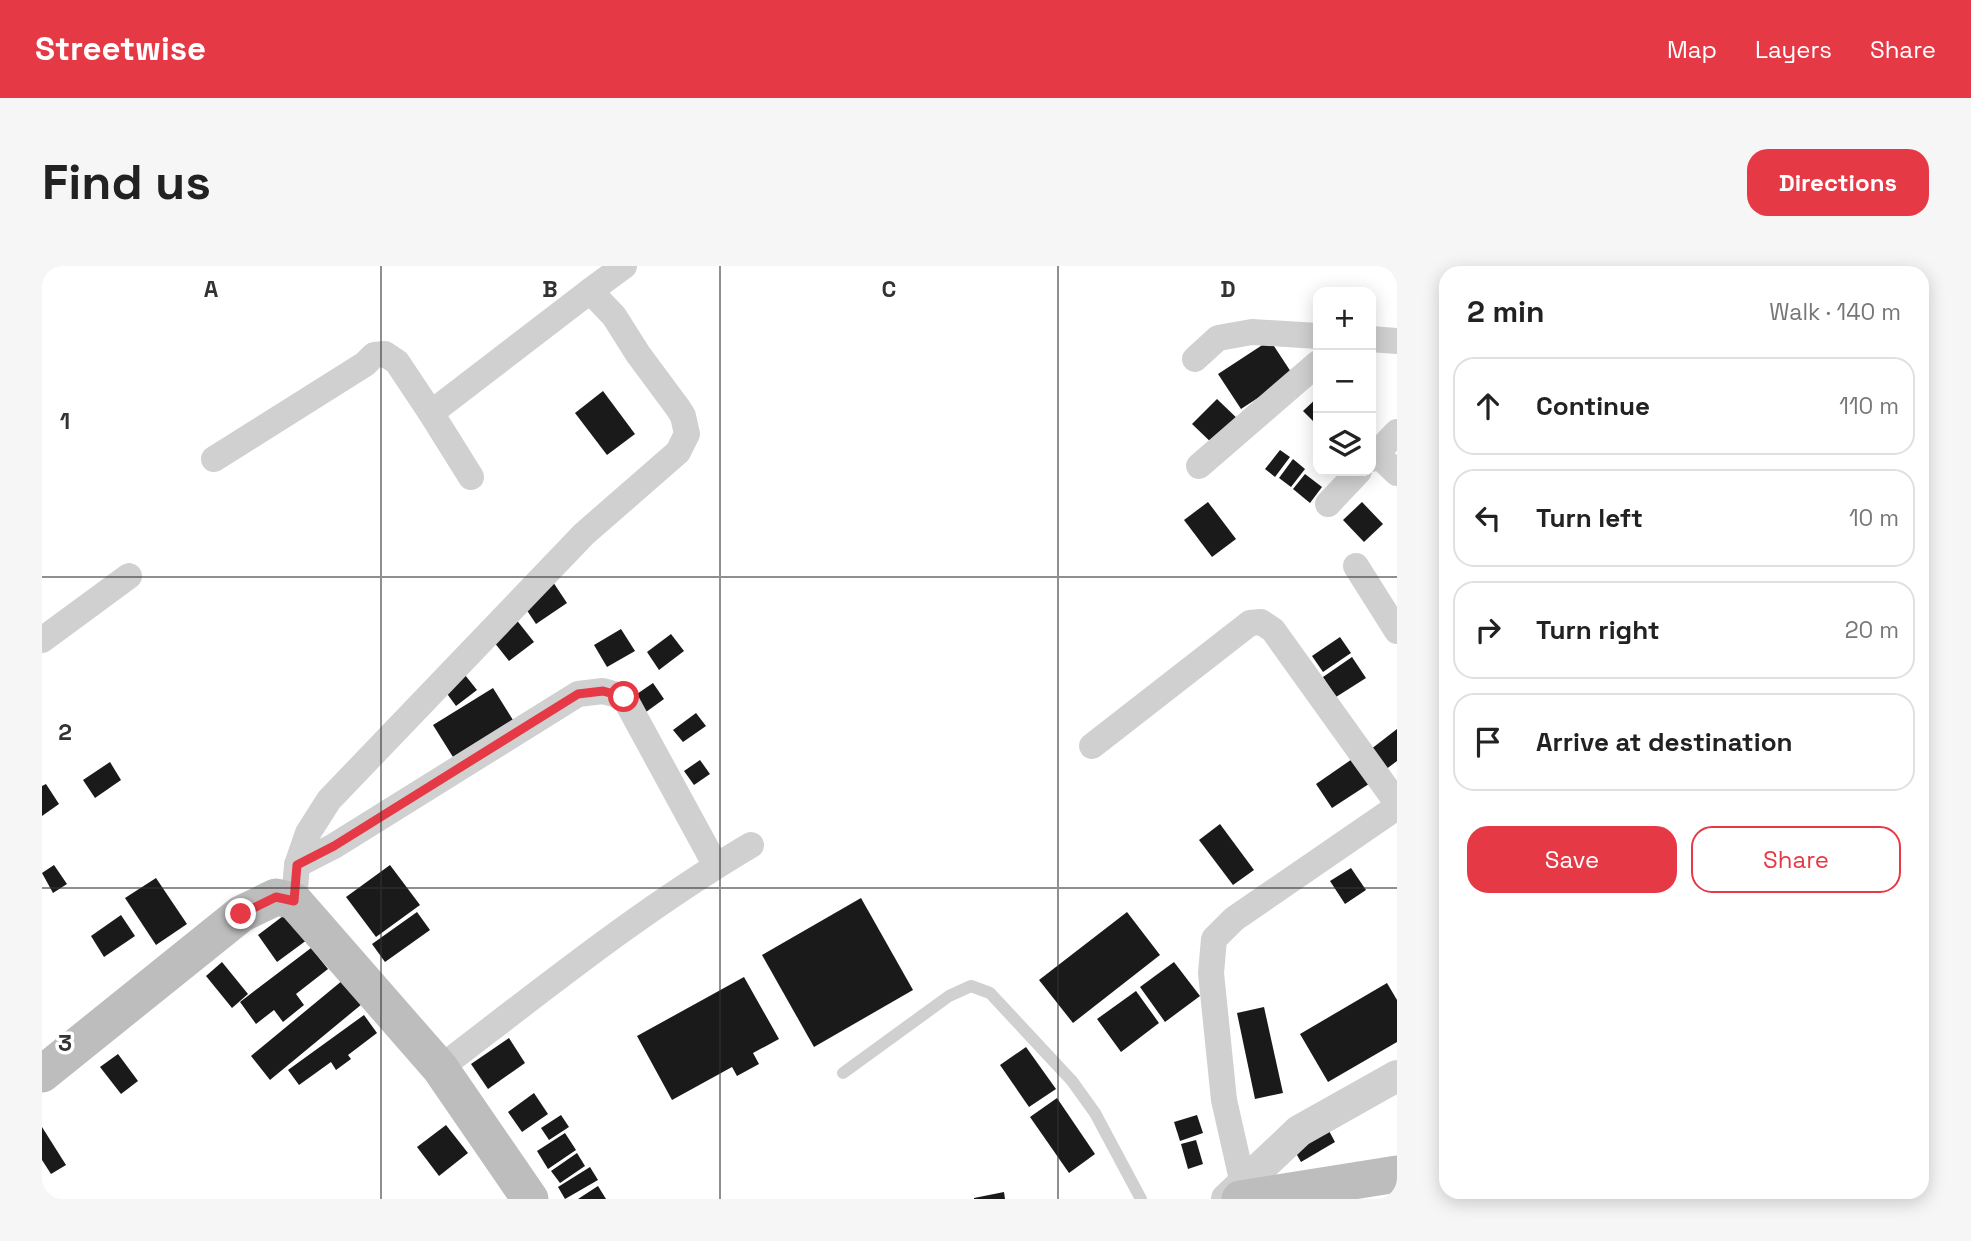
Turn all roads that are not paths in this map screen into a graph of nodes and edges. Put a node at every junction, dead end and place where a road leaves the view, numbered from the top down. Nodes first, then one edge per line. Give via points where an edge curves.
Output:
1 (624, 266) edge
2 (590, 291) junction
3 (1313, 336) edge
4 (1376, 339) edge
5 (1397, 341) edge
6 (1195, 359) dead end
7 (1313, 367) edge
8 (431, 413) junction
9 (1397, 432) edge
10 (1376, 454) edge
11 (214, 459) dead end
12 (1376, 464) edge
13 (1199, 466) dead end
14 (1397, 473) edge
15 (1355, 476) edge
16 (471, 477) dead end
17 (1328, 504) dead end
18 (1356, 566) dead end
19 (129, 576) dead end
20 (1397, 631) edge
21 (42, 640) edge
22 (1091, 746) dead end
23 (1397, 805) edge
24 (751, 845) dead end
25 (297, 865) junction
26 (716, 866) junction
27 (294, 901) junction
28 (440, 1068) junction
29 (843, 1073) dead end
30 (42, 1074) edge
31 (1397, 1076) edge
32 (1397, 1174) edge
33 (1237, 1194) edge
34 (530, 1199) edge
35 (1141, 1199) edge

1 - 2 street
2 - 8 street
2 - 25 street via 614,316 683,416 687,434 678,452 584,534 329,800 308,833
3 - 6 street via 1252,332 1218,338
4 - 5 street
7 - 13 street
8 - 11 street via 397,362 385,354 374,355
8 - 16 street
9 - 10 street
12 - 14 street
15 - 17 street
18 - 20 street
19 - 21 street
22 - 23 street via 1250,623 1261,622 1273,630
23 - 33 street via 1234,919 1214,939 1211,973
24 - 26 street
25 - 26 street via 578,694 603,691 624,697
25 - 27 street
26 - 28 street via 570,968
27 - 28 main road
27 - 30 main road via 276,897 241,914
28 - 34 main road
29 - 35 lane via 949,996 971,986 990,993 1095,1112
31 - 33 street via 1299,1131
32 - 33 main road

